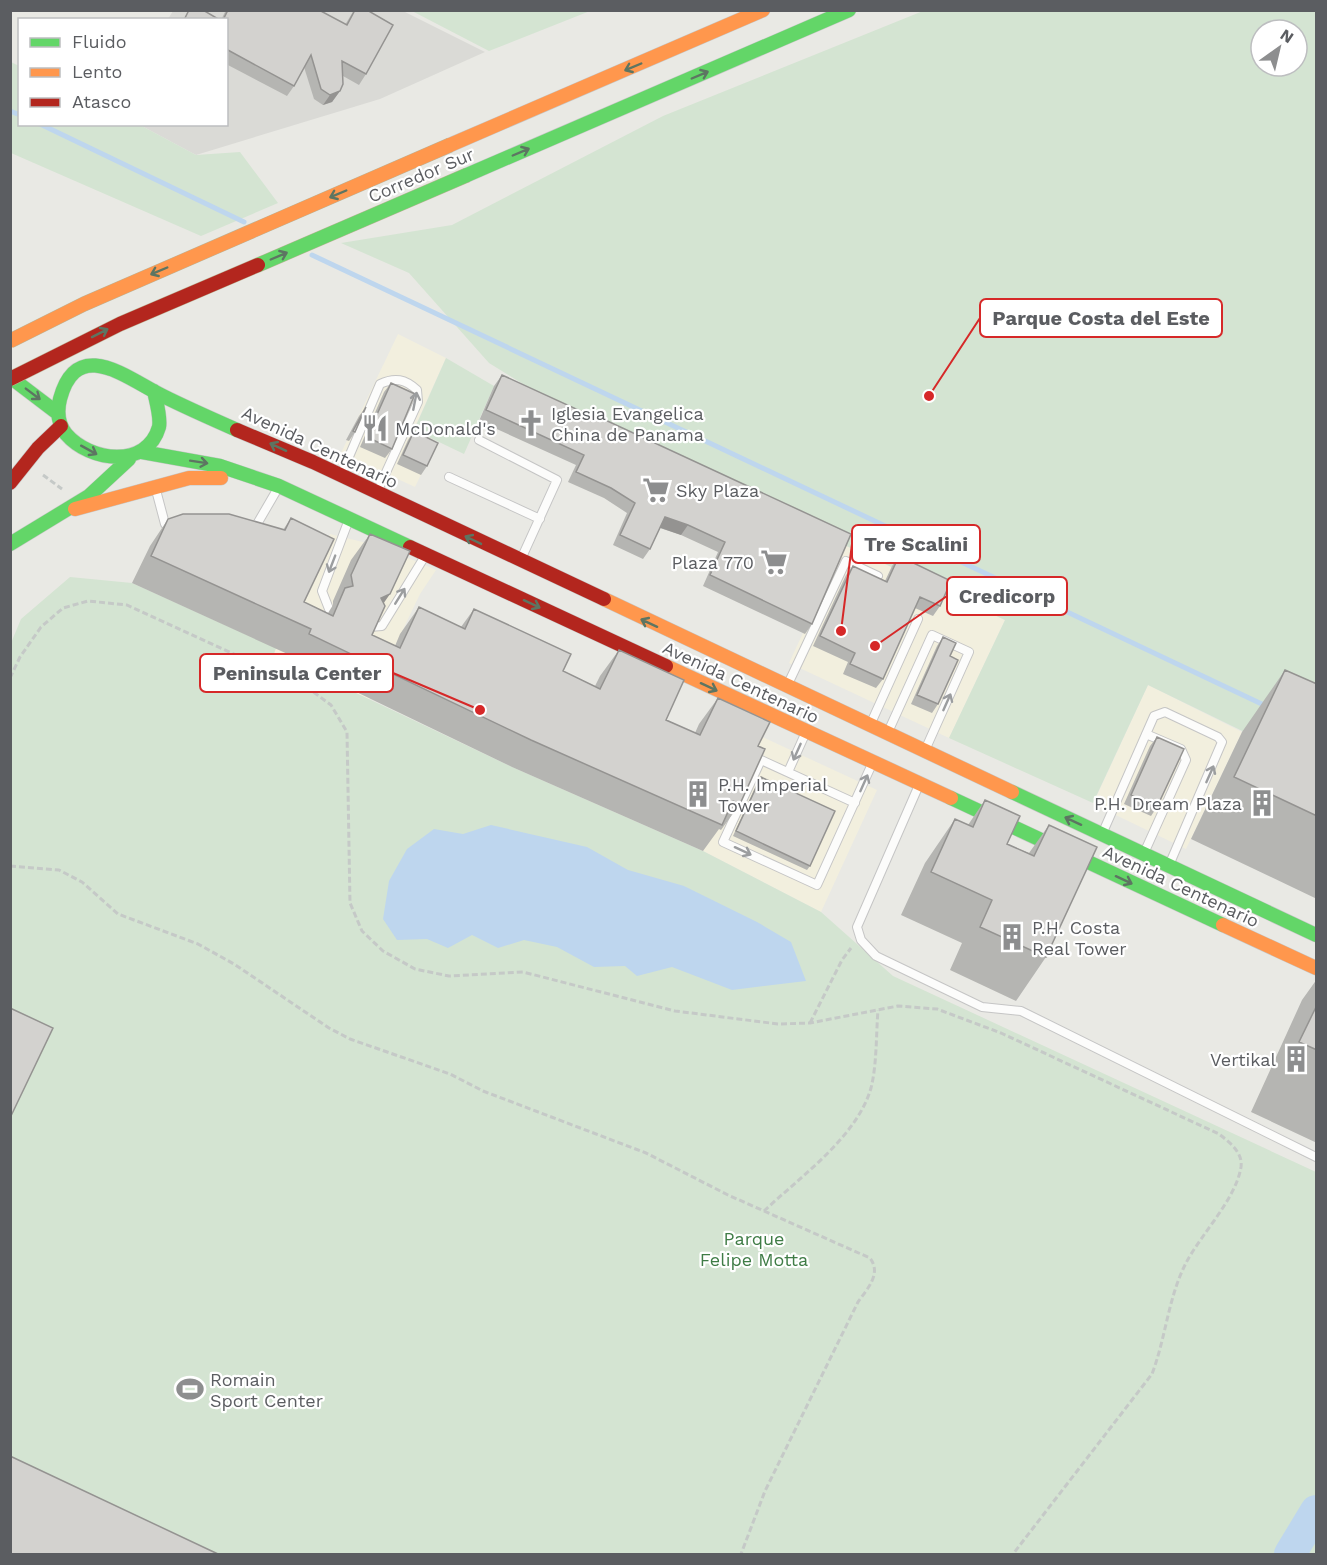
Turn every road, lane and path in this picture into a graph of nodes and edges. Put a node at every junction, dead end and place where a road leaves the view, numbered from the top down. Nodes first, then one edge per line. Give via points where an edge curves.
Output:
1 (764, 10) edge
2 (849, 10) edge
3 (10, 324) edge
4 (10, 341) edge
5 (98, 365) junction
6 (10, 378) edge
7 (154, 391) junction
8 (56, 412) junction
9 (61, 426) junction
10 (479, 440) dead end
11 (135, 455) junction
12 (24, 467) junction
13 (340, 476) junction
14 (450, 477) dead end
15 (265, 480) junction
16 (10, 483) edge
17 (279, 486) junction
18 (156, 487) junction
19 (377, 493) junction
20 (75, 509) junction
21 (350, 519) junction
22 (540, 519) junction
23 (395, 521) junction
24 (188, 527) edge
25 (245, 536) edge
26 (10, 544) edge
27 (426, 555) junction
28 (519, 576) junction
29 (878, 576) edge
30 (329, 609) dead end
31 (918, 619) dead end
32 (369, 627) edge
33 (10, 678) edge
34 (786, 687) junction
35 (870, 726) junction
36 (806, 732) junction
37 (887, 734) junction
38 (1146, 734) junction
39 (873, 763) junction
40 (926, 766) junction
41 (788, 772) junction
42 (855, 803) junction
43 (1102, 835) junction
44 (1144, 854) junction
45 (10, 866) edge
46 (1169, 866) junction
47 (1317, 935) edge
48 (861, 940) junction
49 (1317, 968) edge
50 (878, 1010) junction
51 (810, 1023) junction
52 (1317, 1157) edge
53 (764, 1211) junction
54 (741, 1554) edge
55 (1012, 1554) edge

1 -> 4 main road, Corredor Sur, bridge via 84,304
6 -> 2 main road, Corredor Sur, bridge via 120,324
3 - 5 main road
5 - 7 main road via 136,379
5 - 8 main road via 81,369 67,380
6 -> 8 main road
7 - 11 main road via 160,408 159,427 151,443
13 -> 7 main road, Avenida Centenario
8 - 9 main road
9 -> 11 main road via 76,443 96,454 115,460
9 - 12 main road
10 - 22 lane via 557,480
11 -> 15 main road, Avenida Centenario via 220,466
11 - 20 main road
12 - 16 main road
12 - 20 path via 62,489
13 - 19 main road, Avenida Centenario
19 -> 13 lane via 418,402 417,390 408,382 392,378 380,384
14 - 22 lane
15 - 17 main road, Avenida Centenario
15 - 18 main road via 189,478
17 - 21 main road, Avenida Centenario
17 - 25 lane via 256,528
18 - 20 main road
18 - 24 lane via 165,524
19 - 23 main road, Avenida Centenario
20 - 26 main road
21 - 23 main road, Avenida Centenario
21 -> 30 lane via 322,591
22 - 28 lane
23 - 27 main road, Avenida Centenario
28 -> 23 main road, Avenida Centenario
27 - 28 main road, Avenida Centenario
32 -> 27 lane via 382,626
34 -> 28 main road, Avenida Centenario
28 -> 36 main road, Avenida Centenario
29 - 34 lane via 846,561
31 - 35 lane
33 - 51 path via 41,627 63,608 88,601 127,605 308,688 331,705 347,732 350,903 362,931 384,951 415,969 449,976 523,972 675,1011 778,1024
34 - 35 main road, Avenida Centenario
35 - 37 main road, Avenida Centenario
36 - 39 main road, Avenida Centenario
36 -> 41 lane
37 - 40 main road, Avenida Centenario
40 -> 37 lane via 969,652 932,635
38 - 43 lane
38 - 44 lane via 1181,749 1186,760
46 -> 38 lane via 1222,742 1165,712 1154,716
39 - 40 main road, Avenida Centenario
42 -> 39 lane
43 -> 40 main road, Avenida Centenario
40 - 48 lane via 861,915 857,927
40 -> 49 main road, Avenida Centenario
41 - 42 lane
41 -> 42 lane via 761,760 723,842 817,885
43 - 44 main road, Avenida Centenario
44 - 46 main road, Avenida Centenario
45 - 53 path via 59,870 82,882 118,914 198,944 350,1039 450,1074 483,1091 646,1154
46 - 47 main road, Avenida Centenario
48 - 51 path via 842,960
48 - 52 lane via 876,956 982,1007 1021,1011
50 - 51 path
50 - 53 path via 871,1086 863,1109 846,1134
50 - 55 path via 898,1006 938,1010 1001,1033 1219,1134 1236,1148 1242,1165 1235,1185 1186,1263 1152,1374
53 - 54 path via 861,1252 874,1263 875,1271 765,1491

